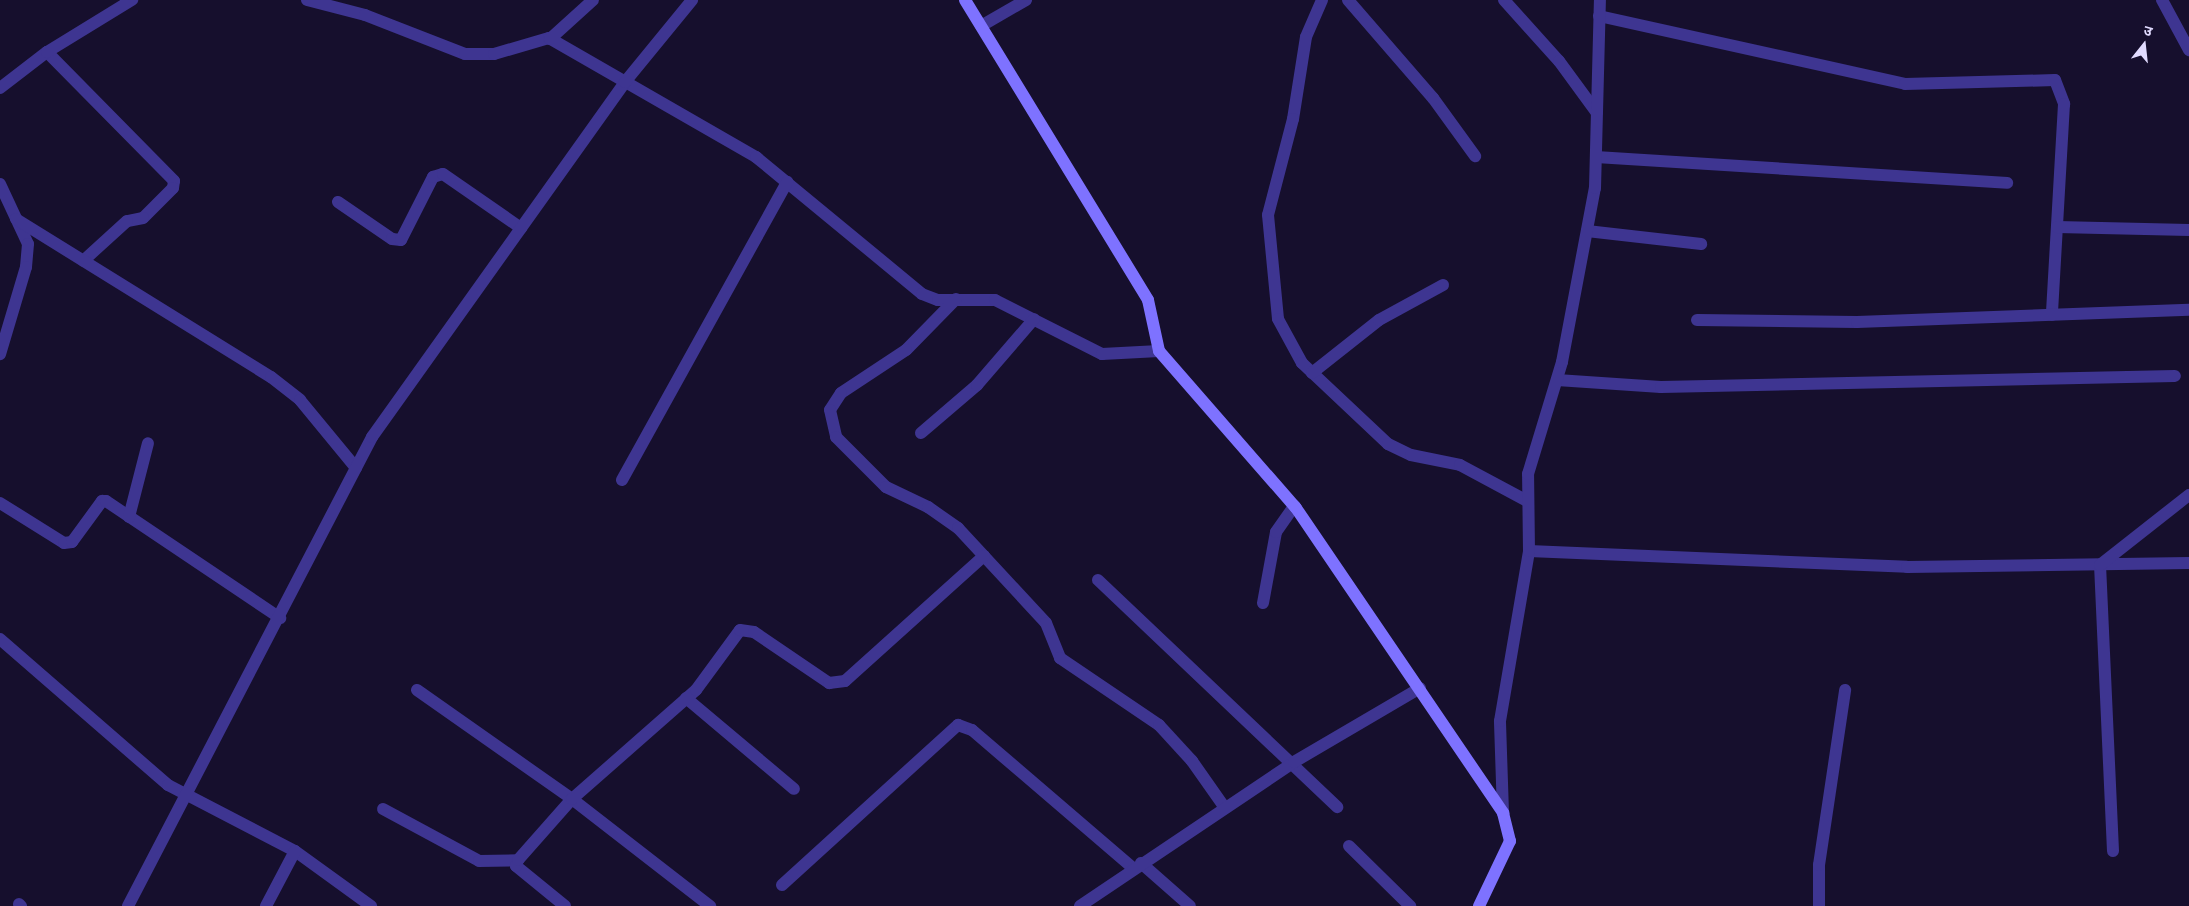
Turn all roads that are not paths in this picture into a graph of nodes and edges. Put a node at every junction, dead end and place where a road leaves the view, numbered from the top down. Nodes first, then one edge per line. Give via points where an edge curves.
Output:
1 (132, 0) edge
2 (307, 0) edge
3 (592, 0) edge
4 (692, 0) edge
5 (965, 0) edge
6 (1026, 0) edge
7 (1322, 0) edge
8 (1348, 0) edge
9 (1504, 0) edge
10 (1600, 0) edge
11 (2162, 0) edge
12 (1599, 16) junction
13 (981, 26) junction
14 (550, 39) junction
15 (2189, 50) edge
16 (47, 52) junction
17 (625, 82) junction
18 (0, 88) edge
19 (1597, 113) junction
20 (1475, 156) dead end
21 (1596, 157) junction
22 (787, 182) junction
23 (2007, 183) dead end
24 (0, 184) edge
25 (338, 202) dead end
26 (16, 218) junction
27 (521, 228) junction
28 (2057, 228) junction
29 (2189, 230) edge
30 (1587, 231) junction
31 (1701, 244) dead end
32 (83, 260) junction
33 (1444, 285) dead end
34 (956, 299) junction
35 (2189, 310) edge
36 (2052, 315) junction
37 (1034, 319) junction
38 (1697, 320) dead end
39 (1159, 351) junction
40 (0, 354) edge
41 (1312, 373) junction
42 (2175, 376) dead end
43 (1557, 380) junction
44 (921, 433) dead end
45 (148, 443) dead end
46 (356, 468) junction
47 (622, 480) dead end
48 (2189, 494) edge
49 (1527, 502) junction
50 (0, 503) edge
51 (1294, 506) junction
52 (129, 517) junction
53 (1529, 551) junction
54 (984, 556) junction
55 (2189, 563) edge
56 (2100, 564) junction
57 (1098, 580) dead end
58 (1263, 603) dead end
59 (280, 618) junction
60 (0, 639) edge
61 (1420, 688) junction
62 (417, 690) dead end
63 (1845, 690) dead end
64 (686, 698) junction
65 (1294, 762) junction
66 (794, 788) dead end
67 (186, 794) junction
68 (572, 799) junction
69 (1338, 807) dead end
70 (1225, 808) junction
71 (383, 809) dead end
72 (1503, 813) junction
73 (1349, 846) dead end
74 (295, 851) junction
75 (2113, 851) dead end
76 (518, 860) junction
77 (1137, 866) junction
78 (782, 884) dead end
79 (128, 906) edge
80 (266, 906) edge
81 (370, 906) edge
82 (565, 906) edge
83 (710, 906) edge
84 (1080, 906) edge
85 (1190, 906) edge
86 (1410, 906) edge
87 (1479, 906) edge
88 (1819, 906) edge

1 - 16 street
2 - 14 street via 365,15 465,54 494,54
3 - 14 street
4 - 17 street
5 - 13 street
6 - 13 street
7 - 41 street via 1311,16 1293,119 1270,203 1266,234 1278,319 1286,338
8 - 20 street via 1433,98
9 - 19 street via 1560,61
10 - 12 street
11 - 15 street
12 - 19 street
12 - 28 street via 1905,84 2054,80 2064,104
13 - 39 street via 1148,300
14 - 17 street
16 - 18 street
16 - 32 street via 174,180 173,188 143,218 127,221
17 - 22 street via 756,157
17 - 27 street
19 - 21 street
21 - 23 street
21 - 30 street
22 - 34 street via 922,294
22 - 47 street
24 - 26 street
25 - 27 street via 392,239 401,240 433,177 443,174
26 - 32 street
26 - 40 street via 28,244 26,267
27 - 46 street via 372,437
28 - 29 street
28 - 36 street
30 - 31 street
30 - 43 street
32 - 46 street via 271,378 300,400
33 - 41 street via 1400,306
34 - 37 street via 995,300
34 - 54 street via 906,350 840,393 834,401 830,420 836,437 868,471 899,495 944,516
35 - 36 street
36 - 38 street via 1857,322
37 - 39 street via 1102,354
37 - 44 street via 977,385
39 - 51 street
41 - 49 street via 1388,444 1411,455 1460,465
42 - 43 street via 1661,387
43 - 49 street via 1528,474
45 - 52 street
46 - 59 street
48 - 56 street
49 - 53 street
50 - 52 street via 64,543 77,537 102,500
51 - 58 street via 1276,532
51 - 61 street
52 - 59 street
53 - 56 street via 1907,567
53 - 72 street via 1500,721
54 - 64 street via 850,679 829,683 746,629 734,636 708,676
54 - 70 street via 1046,623 1060,658 1159,725 1192,761
55 - 56 street
56 - 75 street
57 - 65 street
59 - 67 street
60 - 67 street via 168,785
61 - 65 street
61 - 72 street
62 - 68 street
63 - 88 street via 1820,865
64 - 66 street
64 - 68 street
65 - 69 street
65 - 70 street
67 - 74 street
67 - 79 street
68 - 76 street
68 - 83 street
70 - 77 street
71 - 76 street via 479,861
72 - 87 street via 1510,841
73 - 86 street
74 - 80 street
74 - 81 street
76 - 82 street via 516,866
77 - 78 street via 972,730 958,725
77 - 84 street
77 - 85 street

